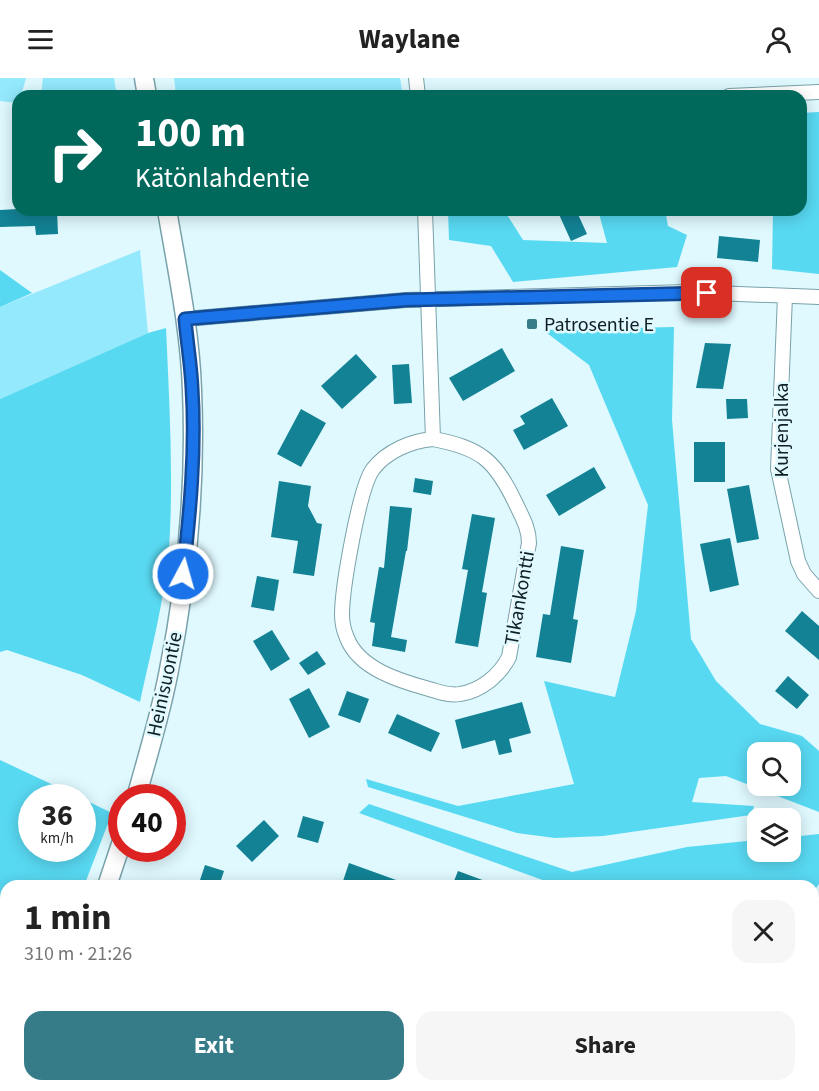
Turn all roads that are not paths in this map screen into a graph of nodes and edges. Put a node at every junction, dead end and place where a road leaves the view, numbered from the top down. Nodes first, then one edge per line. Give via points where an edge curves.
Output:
1 (168, 216) edge
2 (426, 216) edge
3 (785, 296) junction
4 (819, 297) edge
5 (428, 300) junction
6 (185, 319) junction
7 (433, 439) junction
8 (819, 591) edge
9 (140, 784) edge
10 (115, 862) edge
11 (108, 880) edge

1 - 6 street, Heinisuontie
2 - 5 street
3 - 4 street
3 - 5 street via 688,292
3 - 8 street, Kurjenjalka via 778,470 798,561
5 - 6 street
5 - 7 street
6 - 9 street, Heinisuontie via 192,388 188,528 168,676
7 - 7 street, Tikankontti via 468,448 490,462 529,532 509,657 502,670 486,683 463,694 451,695 393,678 367,662 351,647 342,615 361,498 372,471 381,460 406,445
10 - 11 street

